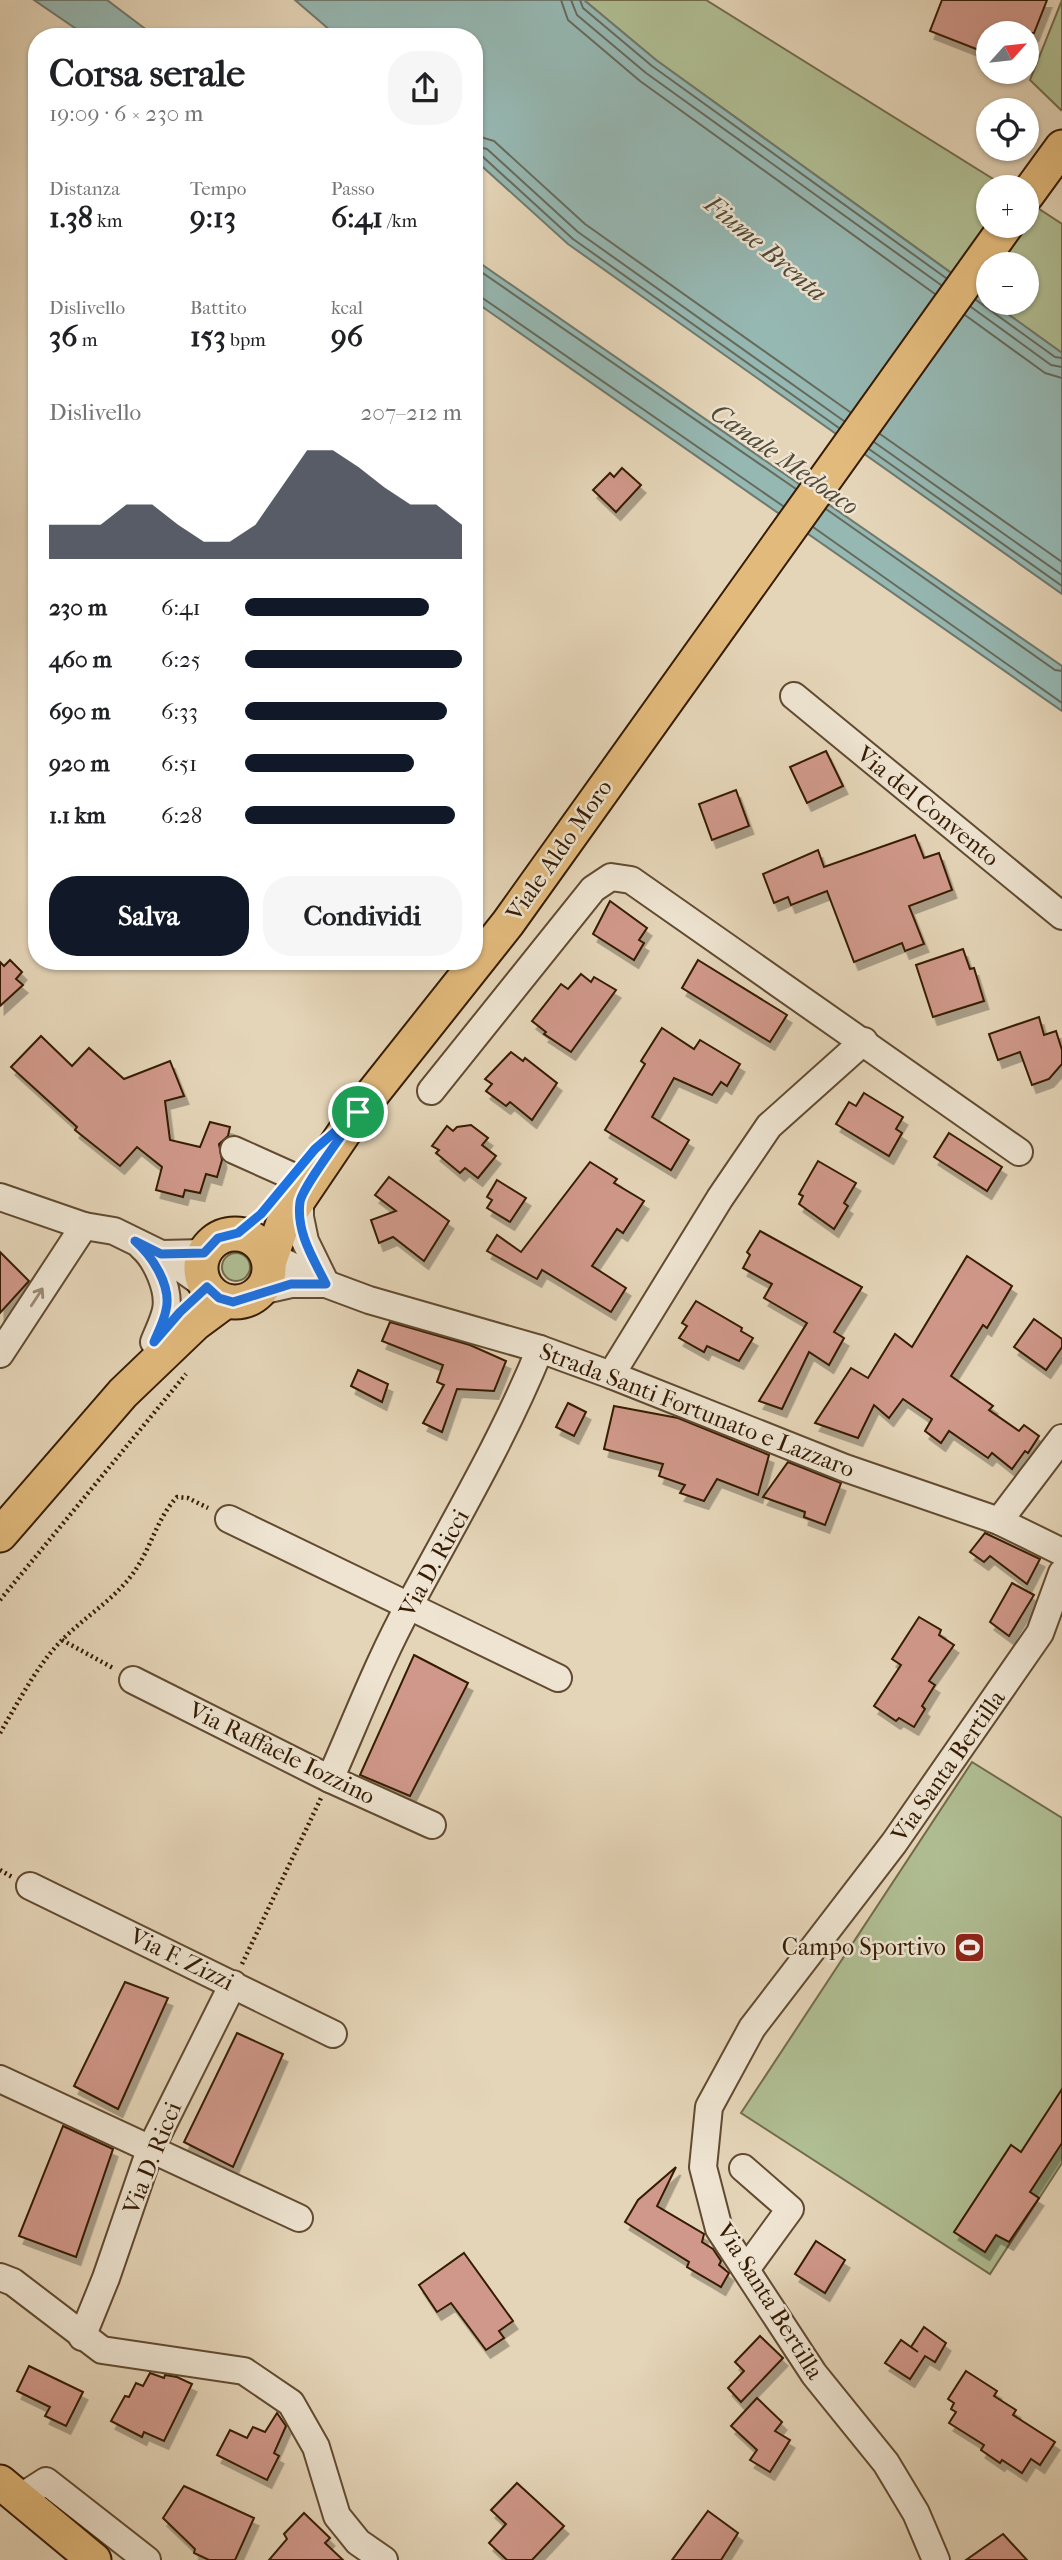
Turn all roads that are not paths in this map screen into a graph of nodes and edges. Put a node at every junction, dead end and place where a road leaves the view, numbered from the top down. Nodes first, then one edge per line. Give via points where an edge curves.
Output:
1 (1057, 154) edge
2 (1039, 179) edge
3 (997, 238) edge
4 (794, 696) dead end
5 (1062, 916) edge
6 (483, 954) edge
7 (471, 970) edge
8 (864, 1041) junction
9 (431, 1091) dead end
10 (234, 1150) dead end
11 (1019, 1153) dead end
12 (296, 1188) junction
13 (0, 1197) edge
14 (84, 1226) junction
15 (238, 1233) junction
16 (135, 1241) junction
17 (204, 1253) junction
18 (161, 1254) junction
19 (264, 1277) junction
20 (326, 1284) junction
21 (213, 1291) junction
22 (154, 1342) junction
23 (540, 1349) junction
24 (0, 1354) edge
25 (611, 1375) junction
26 (123, 1393) junction
27 (1062, 1438) edge
28 (229, 1519) road end
29 (999, 1521) junction
30 (0, 1535) edge
31 (1062, 1552) edge
32 (1062, 1573) edge
33 (408, 1606) junction
34 (558, 1678) dead end
35 (133, 1680) road end
36 (330, 1779) junction
37 (432, 1825) dead end
38 (30, 1886) dead end
39 (233, 1984) junction
40 (333, 2034) dead end
41 (0, 2079) edge
42 (150, 2150) junction
43 (743, 2168) dead end
44 (299, 2218) dead end
45 (747, 2268) junction
46 (0, 2277) edge
47 (82, 2337) junction
48 (9, 2490) edge
49 (94, 2560) edge
50 (147, 2560) edge
51 (384, 2560) edge
52 (936, 2560) edge

1 - 2 main road
3 - 6 main road, Viale Aldo Moro
4 - 5 street, Via del Convento
7 - 12 main road, Viale Aldo Moro
8 - 9 street via 631,880 611,877 593,889
8 - 11 street
8 - 25 street via 769,1126
10 - 12 street
12 - 15 main road, Viale Aldo Moro
12 - 19 main road, Viale Aldo Moro
12 - 20 street via 305,1241
13 - 14 street
14 - 16 street via 114,1231
24 -> 14 street
15 - 17 main road via 218,1238
15 - 19 main road via 258,1243
16 - 18 street
16 - 22 street via 150,1254 164,1284 167,1308
17 - 18 street
17 - 21 main road via 201,1269
18 - 21 street
19 - 20 street, Strada Santi Fortunato e Lazzaro via 286,1263
19 - 21 main road, Strada Santi Fortunato e Lazzaro via 241,1302
20 - 23 street, Strada Santi Fortunato e Lazzaro
21 - 22 main road via 180,1312
21 - 26 main road via 195,1324
22 - 26 main road
23 - 25 street, Strada Santi Fortunato e Lazzaro
23 - 33 street, Via D. Ricci via 458,1520
25 - 29 street, Strada Santi Fortunato e Lazzaro via 845,1468
26 - 30 main road
27 - 29 street
28 - 33 street
29 - 31 street, Strada Santi Fortunato e Lazzaro
32 - 45 street, Via Santa Bertilla via 1040,1633 894,1843 752,2028 709,2107 704,2167 719,2230
33 - 34 street
33 - 36 street, Via D. Ricci
35 - 36 street, Via Raffaele Iozzino
36 - 37 street, Via Raffaele Iozzino
38 - 39 street, Via F. Zizzi
39 - 40 street, Via F. Zizzi
39 - 42 street, Via D. Ricci
41 - 42 street
42 - 44 street
42 - 47 street, Via D. Ricci
43 - 45 street via 790,2210
45 - 52 street, Via Santa Bertilla via 814,2374 886,2463 916,2513
46 - 47 street via 13,2282
47 - 51 street via 102,2350 244,2371 291,2403 316,2447 337,2516 358,2542
48 - 49 main road
48 - 50 street via 46,2481

